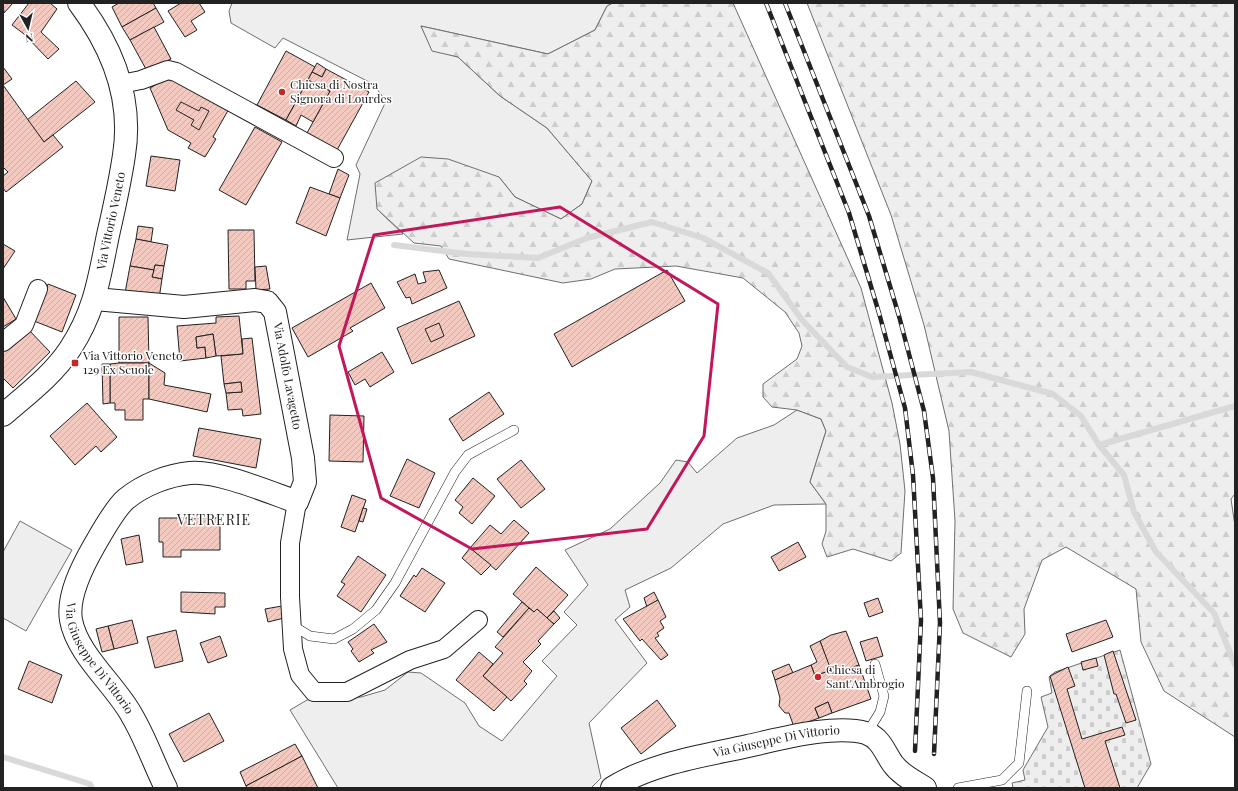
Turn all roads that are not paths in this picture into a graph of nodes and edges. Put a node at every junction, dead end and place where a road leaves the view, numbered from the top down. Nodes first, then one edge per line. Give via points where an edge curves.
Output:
1 (79, 3) edge
2 (121, 84) junction
3 (334, 158) dead end
4 (38, 289) dead end
5 (95, 299) junction
6 (3, 342) edge
7 (3, 415) edge
8 (514, 430) dead end
9 (297, 502) junction
10 (478, 620) dead end
11 (292, 625) junction
12 (875, 664) dead end
13 (1027, 691) dead end
14 (867, 733) junction
15 (166, 788) edge
16 (612, 788) edge
17 (925, 788) edge
18 (958, 788) edge

1 - 2 street, Via Vittorio Veneto via 96,25 111,53
2 - 3 street via 168,70 176,72
2 - 5 street, Via Vittorio Veneto via 126,123 124,154
4 - 6 street via 24,325
5 - 7 street, Via Vittorio Veneto via 69,350 51,372
5 - 9 street, Via Adolfo Lavagetto via 184,307 255,300 267,302 275,312 303,458 305,482
8 - 11 lane via 468,455 455,472 395,583 376,610 353,629 334,639 310,636
9 - 11 street, Via Adolfo Lavagetto via 290,542
9 - 15 street, Via Giuseppe Di Vittorio via 223,477 191,472 157,480 125,499 103,530 84,564 72,600 71,620 78,639 104,679 131,713
10 - 11 street, Via Adolfo Lavagetto via 444,649 410,660 347,692 314,692 300,675 293,649
12 - 14 lane via 884,696 880,712
13 - 18 lane via 1019,763 1002,780
14 - 16 street, Via Giuseppe Di Vittorio via 854,730 801,734 644,772
14 - 17 street via 879,741 893,764 902,773

